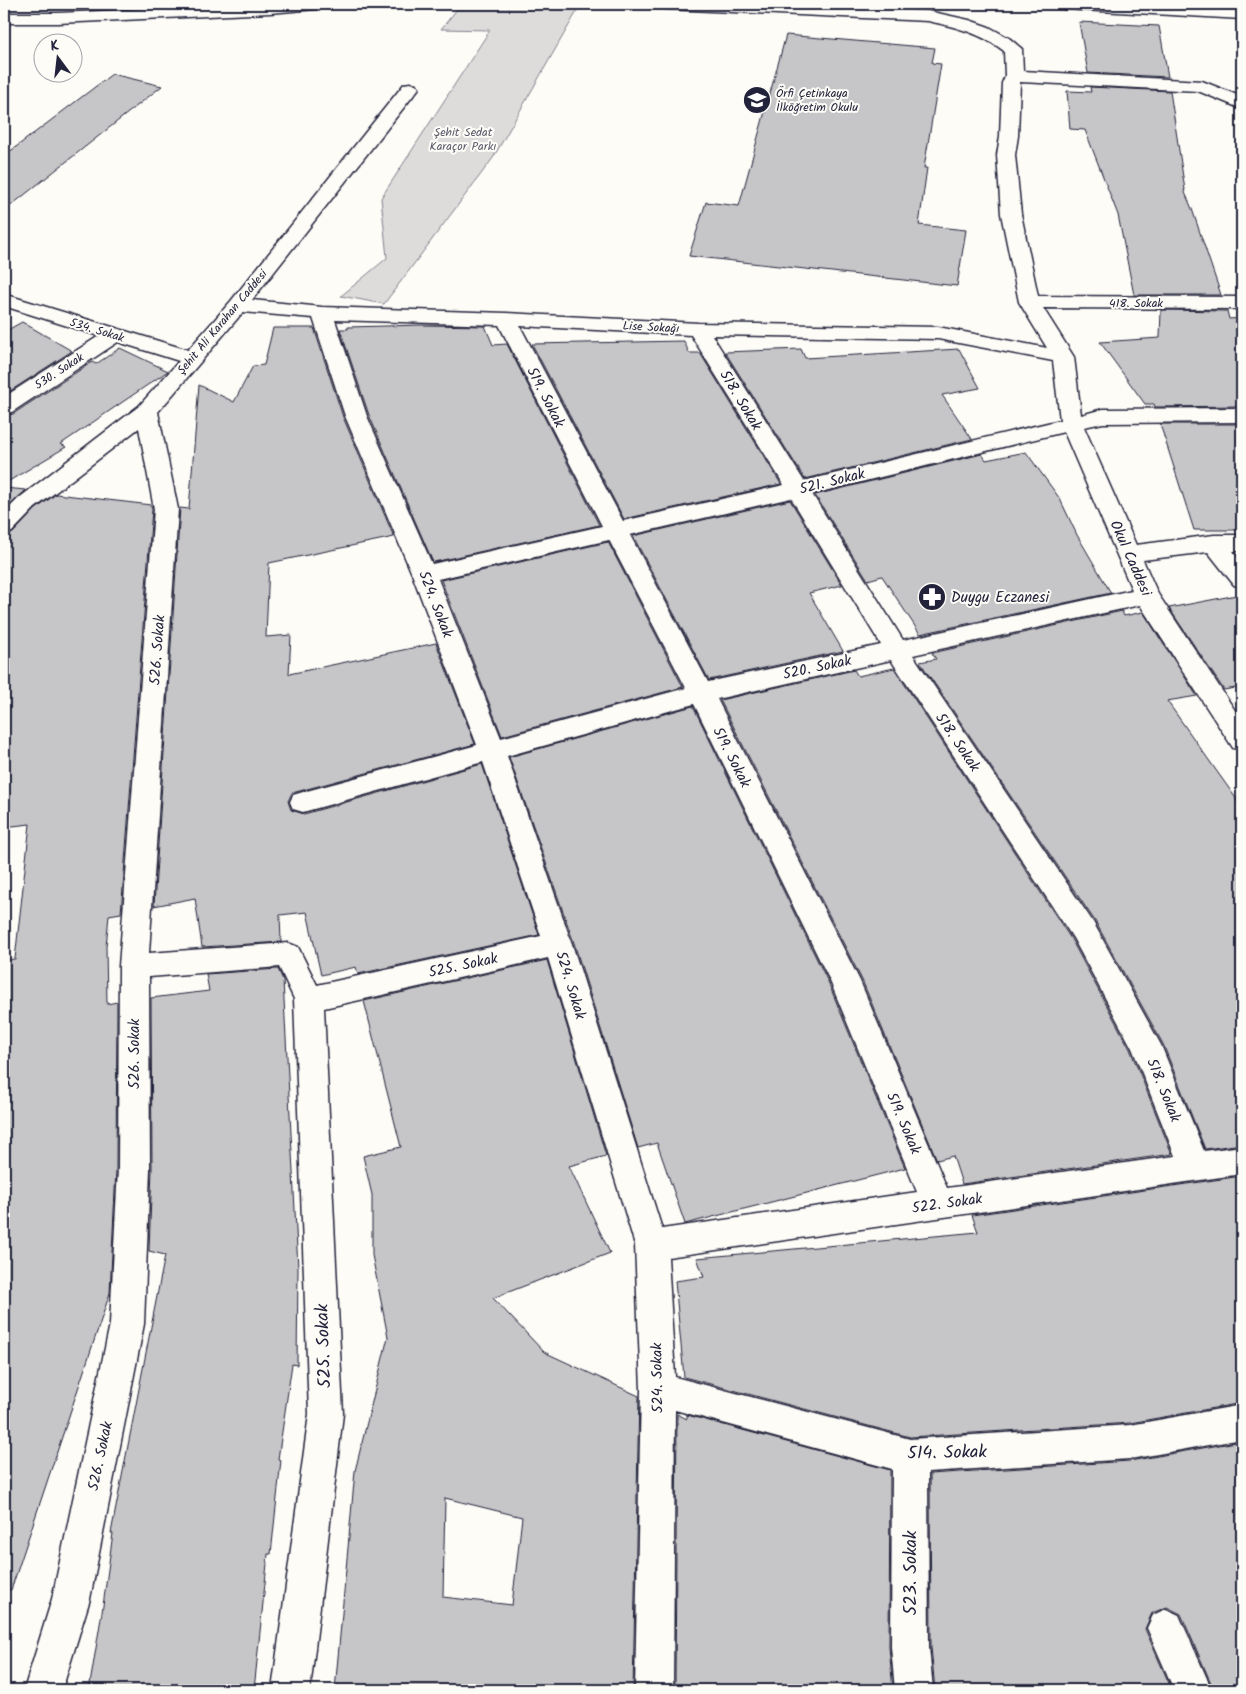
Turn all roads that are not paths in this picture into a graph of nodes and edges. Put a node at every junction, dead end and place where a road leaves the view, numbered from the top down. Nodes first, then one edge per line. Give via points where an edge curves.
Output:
1 (316, 4) edge
2 (667, 4) edge
3 (1064, 4) edge
4 (1242, 14) edge
5 (4, 18) edge
6 (1014, 76) junction
7 (410, 88) dead end
8 (1242, 104) edge
9 (4, 300) edge
10 (1029, 302) junction
11 (1242, 303) edge
12 (238, 305) junction
13 (322, 313) junction
14 (506, 320) junction
15 (698, 329) junction
16 (114, 335) junction
17 (1063, 357) junction
18 (192, 358) junction
19 (4, 408) edge
20 (147, 411) junction
21 (1242, 415) edge
22 (1072, 422) junction
23 (796, 490) junction
24 (4, 527) edge
25 (616, 531) junction
26 (1214, 543) junction
27 (1242, 543) edge
28 (1128, 554) junction
29 (424, 574) junction
30 (1242, 579) edge
31 (1146, 595) junction
32 (897, 650) junction
33 (701, 693) junction
34 (1242, 741) edge
35 (492, 750) junction
36 (303, 802) dead end
37 (558, 944) junction
38 (134, 966) junction
39 (309, 999) junction
40 (1242, 1160) edge
41 (1195, 1167) junction
42 (938, 1204) junction
43 (651, 1245) junction
44 (658, 1389) junction
45 (1242, 1422) edge
46 (910, 1456) junction
47 (1166, 1628) dead end
48 (43, 1690) edge
49 (291, 1690) edge
50 (654, 1690) edge
51 (914, 1690) edge
52 (1192, 1690) edge

1 - 5 main road
2 - 6 main road via 928,16 965,23 989,32 1013,49
3 - 4 main road
6 - 8 main road via 1202,86
6 - 10 main road via 1006,155 1011,214
7 - 12 main road, Şehit Ali Karahan Caddesi
9 - 16 main road, 534. Sokak
10 - 11 main road, 418. Sokak
10 - 17 main road
12 - 13 main road, Lise Sokağı
12 - 18 main road, Şehit Ali Karahan Caddesi
13 - 14 main road, Lise Sokağı
13 - 29 main road, 524. Sokak via 356,416
14 - 15 main road, Lise Sokağı
14 - 25 main road, 519. Sokak
15 - 17 main road, Lise Sokağı via 938,333
15 - 23 main road, 518. Sokak
16 - 18 main road, 534. Sokak
16 - 19 main road, 530. Sokak
17 - 22 main road, Okul Caddesi
18 - 20 main road, Şehit Ali Karahan Caddesi
20 - 24 main road, Şehit Ali Karahan Caddesi via 27,503
20 - 38 main road, 526. Sokak via 166,509
21 - 22 main road, 521. Sokak via 1103,416
22 - 23 main road, 521. Sokak
22 - 28 main road, Okul Caddesi
23 - 25 main road, 521. Sokak
23 - 32 main road, 518. Sokak
25 - 29 main road, 521. Sokak
25 - 33 main road, 519. Sokak
26 - 27 main road
26 - 28 main road
26 - 30 main road
28 - 31 main road, Okul Caddesi
29 - 35 main road, 524. Sokak
31 - 32 main road, 520. Sokak
31 - 34 main road, Okul Caddesi
32 - 33 main road, 520. Sokak
32 - 41 main road, 518. Sokak via 1083,930 1146,1045
33 - 35 main road, 520. Sokak
33 - 42 main road, 519. Sokak via 844,981
35 - 36 main road, 520. Sokak
35 - 37 main road, 524. Sokak
37 - 39 main road, 525. Sokak
37 - 43 main road, 524. Sokak
38 - 39 main road, 525. Sokak via 288,955
38 - 48 main road, 526. Sokak via 134,1169 127,1324 71,1598
39 - 49 main road, 525. Sokak via 326,1414
40 - 41 main road, 522. Sokak
41 - 42 main road, 522. Sokak
42 - 43 main road, 522. Sokak
43 - 44 main road, 524. Sokak
44 - 46 main road, 514. Sokak
44 - 50 main road, 524. Sokak
45 - 46 main road, 514. Sokak via 1130,1442
46 - 51 main road, 523. Sokak via 910,1647
47 - 52 main road

